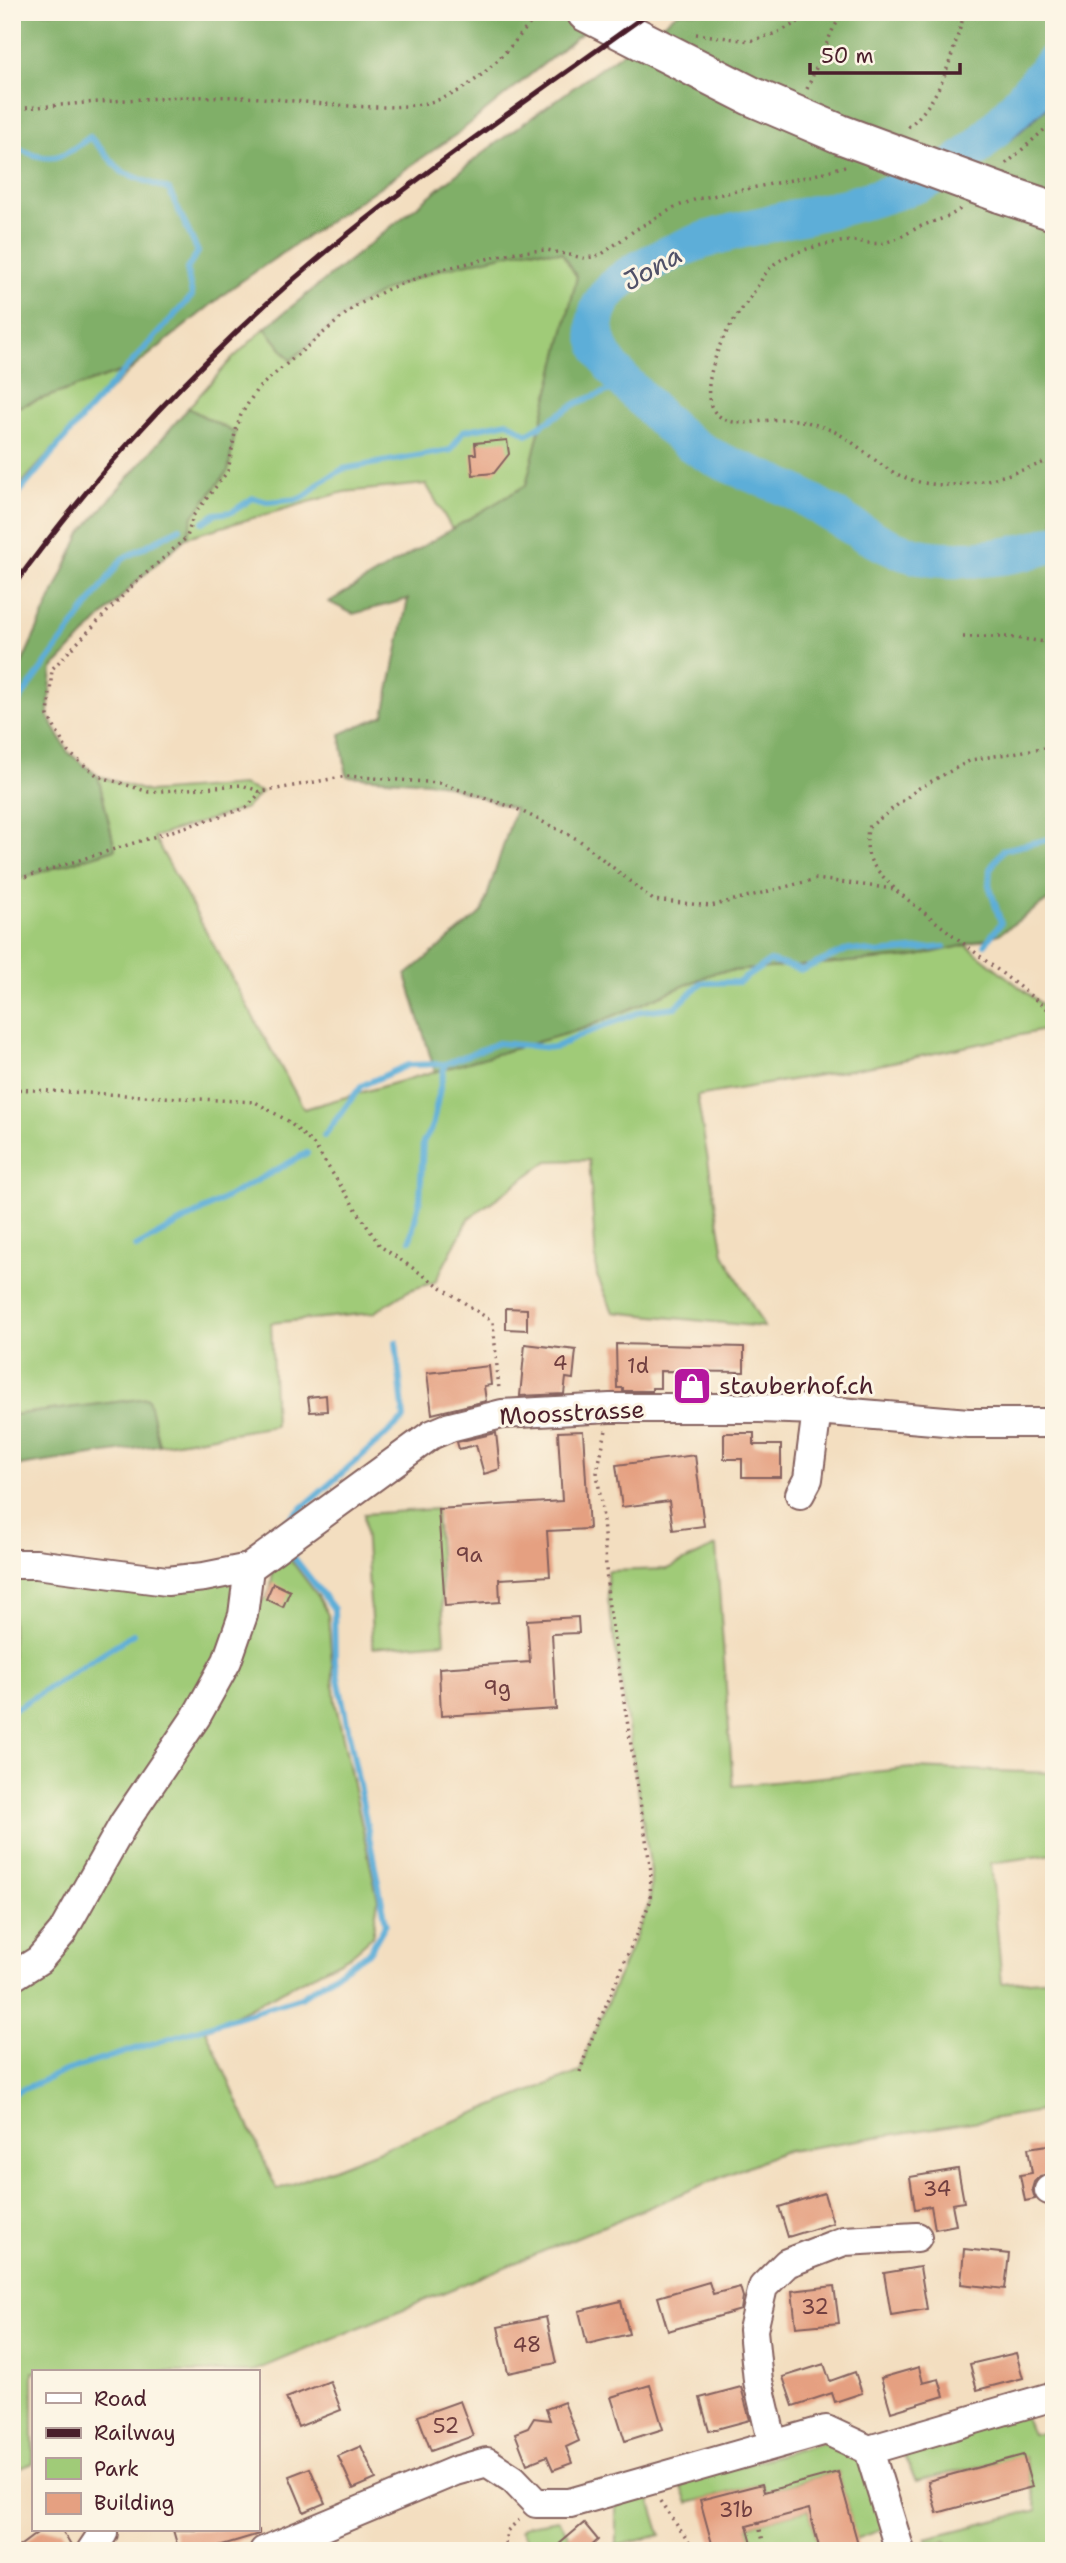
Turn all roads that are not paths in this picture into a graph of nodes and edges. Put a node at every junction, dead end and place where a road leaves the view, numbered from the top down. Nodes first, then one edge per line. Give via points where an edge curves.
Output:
1 (586, 12) edge
2 (1054, 211) edge
3 (817, 1410) junction
4 (1054, 1423) edge
5 (800, 1494) dead end
6 (12, 1564) edge
7 (250, 1567) junction
8 (12, 1977) edge
9 (917, 2237) dead end
10 (1054, 2396) edge
11 (773, 2445) junction
12 (869, 2450) junction
13 (264, 2551) edge
14 (900, 2551) edge

1 - 2 highway, bridge via 844,149
3 - 4 street, Moosstrasse via 968,1423
3 - 5 street via 808,1479
3 - 7 street, Moosstrasse via 611,1408 502,1414 450,1427 431,1435
6 - 7 street, Moosstrasse via 167,1581
7 - 8 street via 243,1615 227,1661 196,1717 124,1823 62,1933 38,1960
9 - 11 street via 845,2241 786,2263 763,2287 754,2330 758,2381
10 - 12 street
11 - 12 street via 826,2430
11 - 13 street via 570,2503 536,2503 513,2479 487,2462 455,2471
12 - 14 street

